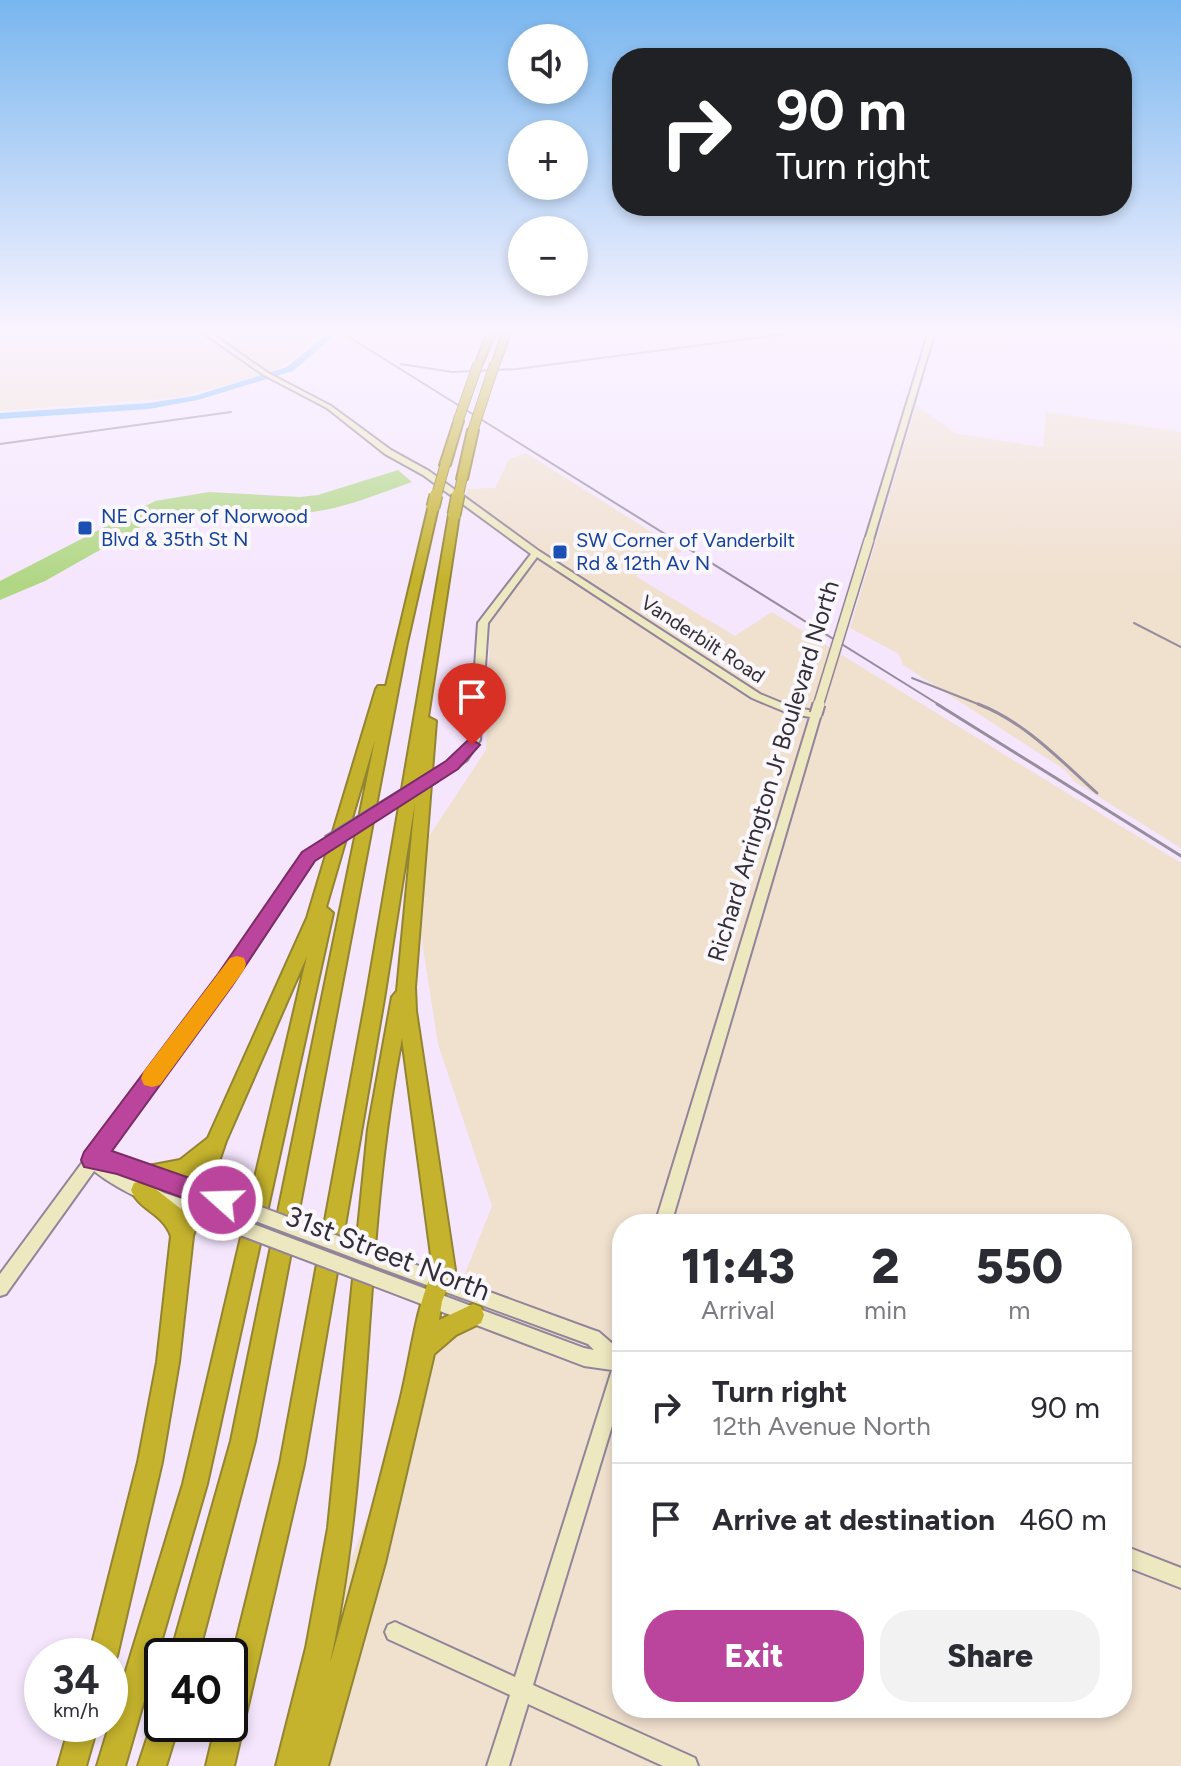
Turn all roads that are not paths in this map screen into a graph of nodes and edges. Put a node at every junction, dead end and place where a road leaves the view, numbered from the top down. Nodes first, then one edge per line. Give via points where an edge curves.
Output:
1 (341, 416) edge
2 (460, 416) edge
3 (477, 416) edge
4 (906, 416) edge
5 (536, 553) junction
6 (401, 643) junction
7 (434, 648) junction
8 (816, 714) junction
9 (357, 771) junction
10 (408, 964) junction
11 (216, 1141) junction
12 (92, 1160) junction
13 (146, 1182) junction
14 (195, 1201) junction
15 (666, 1214) edge
16 (182, 1236) junction
17 (441, 1280) junction
18 (0, 1288) edge
19 (431, 1301) junction
20 (473, 1315) junction
21 (424, 1348) junction
22 (612, 1355) edge
23 (612, 1362) edge
24 (612, 1396) edge
25 (1132, 1559) edge
26 (1181, 1578) edge
27 (395, 1632) dead end
28 (107, 1638) edge
29 (189, 1638) edge
30 (248, 1648) edge
31 (520, 1692) junction
32 (79, 1742) edge
33 (159, 1742) edge
34 (226, 1742) edge
35 (72, 1766) edge
36 (111, 1766) edge
37 (152, 1766) edge
38 (220, 1766) edge
39 (290, 1766) edge
40 (314, 1766) edge
41 (498, 1766) edge
42 (687, 1766) edge

1 - 5 street, Vanderbilt Road via 402,467
2 - 6 highway, bridge
3 - 7 highway, bridge via 454,515
4 - 8 street, Richard Arrington Jr Boulevard North, bridge
5 - 8 street, Vanderbilt Road via 756,696 792,711
5 - 12 street, bridge via 483,623 475,740 463,757 309,856
6 - 9 highway
6 - 29 highway via 243,1441
7 - 10 highway
7 - 30 highway via 292,1464
8 - 15 street, Richard Arrington Jr Boulevard North
9 - 11 highway via 315,918
9 - 36 highway via 195,1484
10 - 17 highway via 408,1023 444,1270
10 - 39 highway via 385,1080 361,1285 342,1527 319,1659
11 - 13 highway via 184,1169
11 - 14 highway
12 - 13 street, 31st Street North via 109,1175
12 - 18 street
13 - 14 street, 31st Street North
13 - 16 highway via 175,1217
14 - 16 highway
14 - 17 street, 31st Street North, bridge via 245,1209
14 - 19 street, 31st Street North, bridge via 240,1227
16 - 28 highway via 150,1462
17 - 19 highway
17 - 22 street, 31st Street North via 593,1338
19 - 20 street, 31st Street North
19 - 21 highway
20 - 21 highway via 448,1327
20 - 23 street, 31st Street North via 584,1357
21 - 40 highway via 362,1604
24 - 31 street
25 - 26 street
27 - 31 street
31 - 41 street
31 - 42 street
32 - 35 highway
33 - 37 highway
34 - 38 highway

